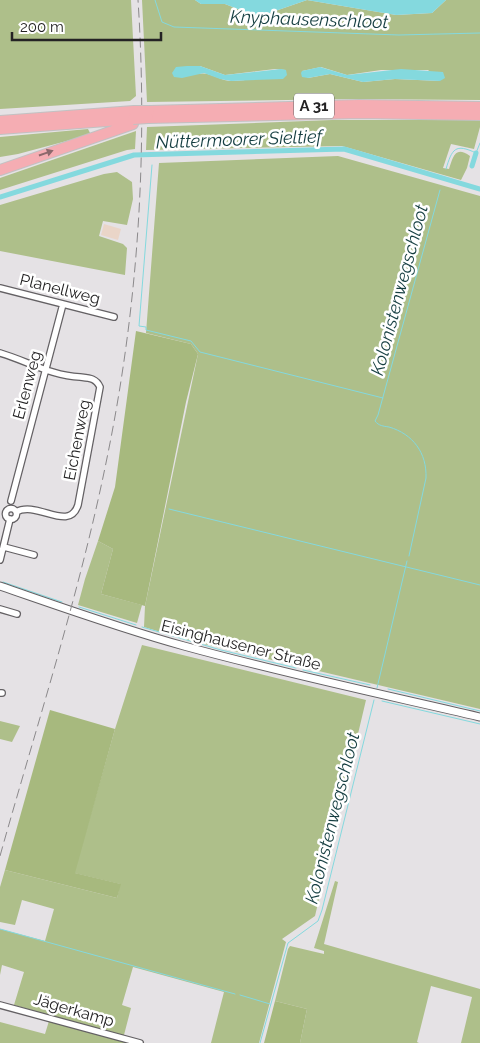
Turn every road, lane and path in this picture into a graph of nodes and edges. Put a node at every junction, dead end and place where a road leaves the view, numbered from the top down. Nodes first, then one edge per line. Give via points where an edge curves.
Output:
1 (480, 107) edge
2 (480, 116) edge
3 (140, 117) junction
4 (0, 121) edge
5 (0, 129) edge
6 (0, 170) edge
7 (0, 288) edge
8 (63, 304) junction
9 (114, 317) dead end
10 (0, 353) edge
11 (45, 370) junction
12 (11, 501) dead end
13 (16, 512) junction
14 (3, 513) edge
15 (10, 519) junction
16 (4, 547) junction
17 (34, 555) dead end
18 (0, 560) edge
19 (0, 586) edge
20 (0, 609) edge
21 (17, 614) dead end
22 (480, 717) edge
23 (0, 1005) edge
24 (140, 1043) edge

1 - 3 highway, A 31 via 359,104
2 - 3 highway, A 31 via 360,113
3 - 4 highway, A 31
3 - 5 highway, A 31
6 -> 3 highway
7 - 8 street, Planellweg
8 - 9 street, Planellweg
8 - 11 street, Erlenweg
10 - 11 street, Eichenweg
11 - 12 street, Erlenweg
11 - 13 street, Eichenweg via 90,378 100,386 78,506 75,514 67,518 30,509
13 - 14 street via 10,509
13 - 15 street
14 - 15 street
15 - 16 street
16 - 17 street
16 - 18 street
19 - 22 street, Eisinghausener Straße via 182,645
20 - 21 street
23 - 24 street, Jägerkamp

